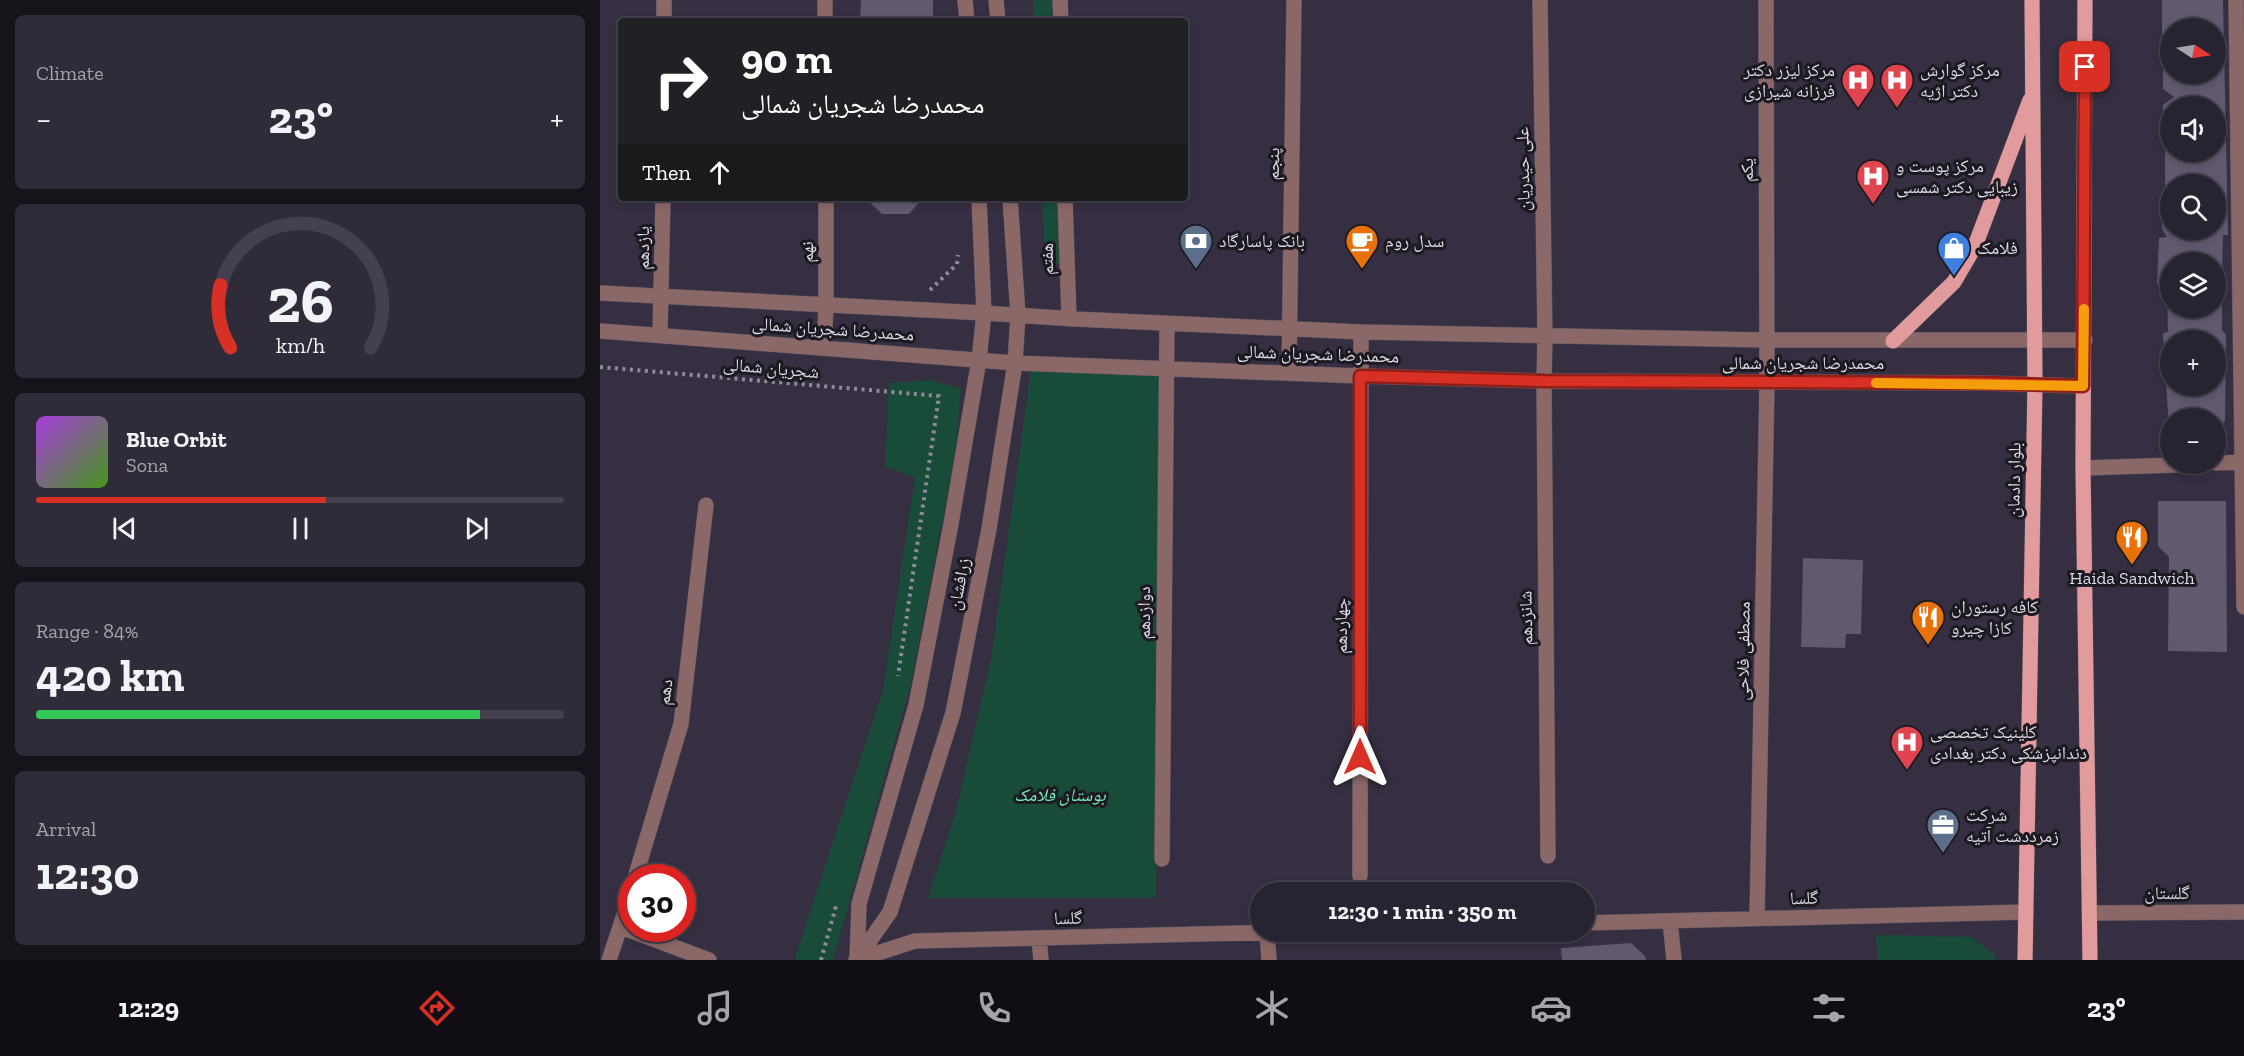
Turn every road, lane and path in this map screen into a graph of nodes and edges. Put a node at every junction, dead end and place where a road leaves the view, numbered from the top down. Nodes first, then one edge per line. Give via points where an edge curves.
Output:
1 (664, 0) edge
2 (825, 0) edge
3 (965, 0) edge
4 (996, 0) edge
5 (1060, 0) edge
6 (1294, 0) edge
7 (1540, 0) edge
8 (1766, 0) edge
9 (2032, 0) edge
10 (2085, 0) edge
11 (2235, 0) edge
12 (664, 18) edge
13 (825, 18) edge
14 (967, 18) edge
15 (998, 18) edge
16 (1061, 18) edge
17 (2033, 92) junction
18 (663, 201) edge
19 (826, 201) edge
20 (979, 201) edge
21 (1010, 201) edge
22 (1065, 201) edge
23 (600, 293) edge
24 (662, 297) junction
25 (826, 305) junction
26 (984, 313) junction
27 (1018, 315) junction
28 (1069, 319) junction
29 (1167, 323) junction
30 (1290, 329) junction
31 (600, 331) edge
32 (1361, 332) junction
33 (660, 335) junction
34 (1545, 337) junction
35 (1766, 340) junction
36 (2085, 340) junction
37 (1893, 341) junction
38 (2035, 342) junction
39 (824, 348) junction
40 (979, 360) junction
41 (1015, 363) junction
42 (600, 367) edge
43 (1166, 368) junction
44 (1289, 373) junction
45 (1360, 376) junction
46 (1544, 381) junction
47 (1767, 383) junction
48 (2035, 384) junction
49 (2083, 386) junction
50 (2243, 462) edge
51 (2226, 463) edge
52 (2160, 465) edge
53 (2083, 468) junction
54 (706, 505) dead end
55 (2244, 607) edge
56 (896, 686) dead end
57 (1548, 855) dead end
58 (1162, 859) dead end
59 (639, 864) edge
60 (1360, 876) dead end
61 (837, 903) dead end
62 (2026, 912) junction
63 (2244, 912) edge
64 (2091, 913) junction
65 (1757, 919) junction
66 (1670, 921) junction
67 (1595, 923) edge
68 (1250, 932) edge
69 (618, 935) edge
70 (1039, 938) junction
71 (661, 942) edge
72 (1268, 942) edge
73 (609, 960) edge
74 (709, 960) edge
75 (821, 960) edge
76 (856, 960) edge
77 (1041, 960) edge
78 (1269, 960) edge
79 (1674, 960) edge
80 (2025, 960) edge
81 (2090, 960) edge

1 - 12 street
2 - 13 street
3 - 14 street
4 - 15 street
5 - 16 street
6 - 30 street, پنجم
7 - 34 street, علی حیدریان
8 - 35 street, یکم
9 - 17 main road, بلوار دادمان
10 - 36 main road
11 - 50 street
17 - 37 main road via 1965,264 1954,282
17 - 38 main road, بلوار دادمان
18 - 24 street, یازدهم
19 - 25 street, نهم
20 - 26 street, زرافشان
21 - 27 street, زرافشان
22 - 28 street, هفتم
23 - 24 street, محمدرضا شجریان شمالی
24 - 25 street, محمدرضا شجریان شمالی
24 - 33 street, یازدهم
25 - 26 street, محمدرضا شجریان شمالی
25 - 39 street, نهم
26 - 27 street, محمدرضا شجریان شمالی
26 - 40 street, زرافشان
27 - 28 street, محمدرضا شجریان شمالی
27 - 41 street, زرافشان
28 - 29 street, محمدرضا شجریان شمالی
29 - 30 street, محمدرضا شجریان شمالی
29 - 43 street, دوازدهم
30 - 32 street, محمدرضا شجریان شمالی
30 - 44 street, پنجم
31 - 33 street, محمدرضا شجریان شمالی
32 - 34 street, محمدرضا شجریان شمالی
32 - 45 street, چهاردهم
33 - 39 street, محمدرضا شجریان شمالی
34 - 35 street, محمدرضا شجریان شمالی
34 - 46 street, علی حیدریان
35 - 37 street, محمدرضا شجریان شمالی
35 - 47 street, یکم
36 - 38 street, محمدرضا شجریان شمالی
36 - 49 main road
37 - 38 street, محمدرضا شجریان شمالی
38 - 48 main road, بلوار دادمان
39 - 40 street, محمدرضا شجریان شمالی
40 - 41 street, محمدرضا شجریان شمالی
40 - 76 street, زرافشان via 916,705 859,904
41 - 43 street, محمدرضا شجریان شمالی
41 - 76 street, زرافشان via 989,529 953,713 890,912
42 - 56 path, شجریان شمالی via 939,396
43 - 44 street, محمدرضا شجریان شمالی
43 - 58 street, دوازدهم
44 - 45 street, محمدرضا شجریان شمالی
45 - 46 street, محمدرضا شجریان شمالی
45 - 60 street, چهاردهم
46 - 47 street, محمدرضا شجریان شمالی
46 - 57 street, شانزدهم
47 - 48 street, محمدرضا شجریان شمالی
47 - 65 street, مصطفی فلاحی
48 - 49 street, محمدرضا شجریان شمالی
48 - 62 main road, بلوار دادمان
49 - 53 main road
50 - 51 street
50 - 55 street
52 - 53 street
53 - 64 main road
54 - 59 street, دهم via 681,724
61 - 75 path
62 - 65 street, گلسا
62 - 80 main road, بلوار دادمان
63 - 64 street, گلستان
64 - 81 main road
65 - 66 street, گلسا
66 - 67 street, گلسا
66 - 79 street
68 - 70 street, گلسا
69 - 73 street
70 - 76 street, گلسا via 915,941
70 - 77 street
71 - 74 street
72 - 78 street

